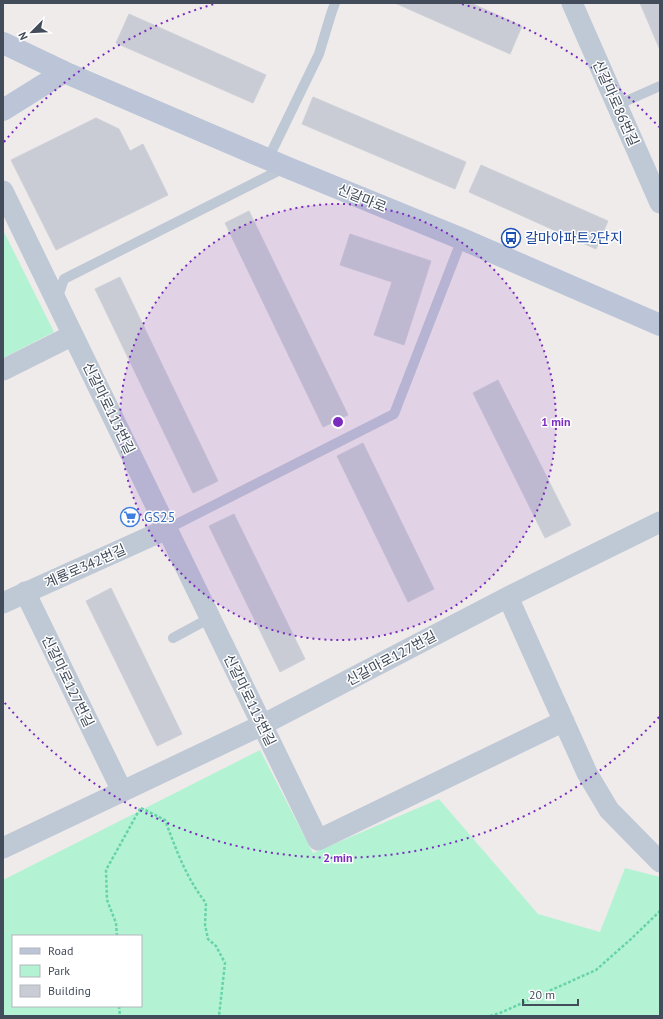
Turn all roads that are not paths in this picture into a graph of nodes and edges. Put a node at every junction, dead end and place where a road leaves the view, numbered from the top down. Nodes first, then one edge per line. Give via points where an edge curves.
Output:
1 (335, 3) edge
2 (572, 3) edge
3 (3, 43) edge
4 (64, 72) junction
5 (660, 86) edge
6 (617, 105) junction
7 (3, 110) edge
8 (277, 163) junction
9 (3, 191) edge
10 (660, 203) edge
11 (462, 239) junction
12 (56, 301) junction
13 (660, 325) edge
14 (73, 335) junction
15 (3, 370) edge
16 (660, 522) edge
17 (167, 529) junction
18 (25, 592) junction
19 (508, 597) junction
20 (3, 603) edge
21 (210, 618) junction
22 (173, 638) dead end
23 (564, 721) junction
24 (262, 725) junction
25 (122, 791) junction
26 (3, 848) edge
27 (660, 862) edge

1 - 8 lane via 319,54
2 - 6 street, 신갈마로86번길
3 - 4 street, 신갈마로
4 - 7 street
4 - 8 street, 신갈마로
5 - 6 lane
6 - 10 street, 신갈마로86번길
8 - 11 street, 신갈마로
8 - 12 lane via 64,279
9 - 12 street, 신갈마로113번길
11 - 13 street, 신갈마로
11 - 17 lane via 394,414
12 - 14 street, 신갈마로113번길
14 - 15 street
14 - 17 street, 신갈마로113번길
16 - 19 street, 신갈마로127번길
17 - 18 street, 계룡로342번길
17 - 21 street, 신갈마로113번길
18 - 20 street, 계룡로342번길
18 - 25 street, 신갈마로127번길
19 - 23 street
19 - 24 street, 신갈마로127번길
21 - 22 lane
21 - 24 street, 신갈마로113번길
23 - 24 street, 신갈마로113번길 via 318,840
23 - 27 street via 587,773 609,810
24 - 25 street, 신갈마로127번길
25 - 26 street, 신갈마로127번길

